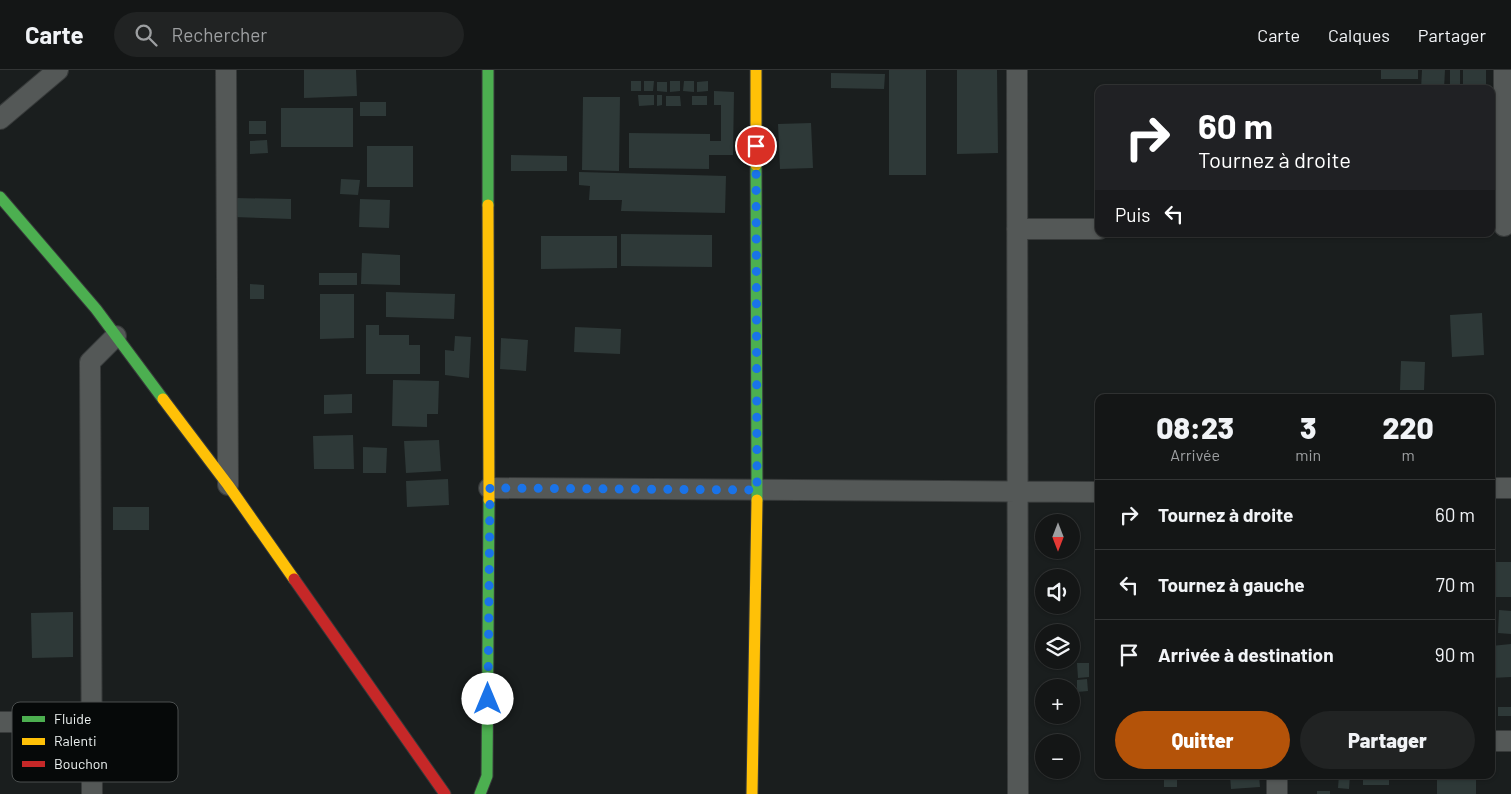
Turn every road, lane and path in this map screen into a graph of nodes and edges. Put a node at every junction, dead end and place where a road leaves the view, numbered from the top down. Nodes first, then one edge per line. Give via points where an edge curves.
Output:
1 (58, 70) edge
2 (226, 70) edge
3 (488, 70) edge
4 (756, 70) edge
5 (1017, 70) edge
6 (1504, 70) edge
7 (0, 119) edge
8 (0, 197) edge
9 (1502, 226) edge
10 (1017, 229) junction
11 (1095, 229) edge
12 (116, 336) junction
13 (228, 485) junction
14 (490, 488) junction
15 (1495, 488) edge
16 (1511, 488) edge
17 (757, 490) junction
18 (1018, 492) junction
19 (1095, 492) edge
20 (92, 702) edge
21 (1495, 741) edge
22 (1511, 741) edge
23 (1277, 779) edge
24 (445, 794) edge
25 (480, 794) edge
26 (752, 794) edge
27 (1018, 794) edge
28 (1277, 794) edge

1 - 7 street
2 - 13 street
3 - 14 street
4 - 17 street
5 - 10 street
6 - 9 street
8 - 12 street
10 - 11 street
10 - 18 street
12 - 13 street
12 - 20 street via 90,362
13 - 24 street
14 - 17 street
14 - 25 street via 487,776
15 - 16 street
17 - 18 street
17 - 26 street
18 - 19 street
18 - 27 street
21 - 22 street
23 - 28 street

